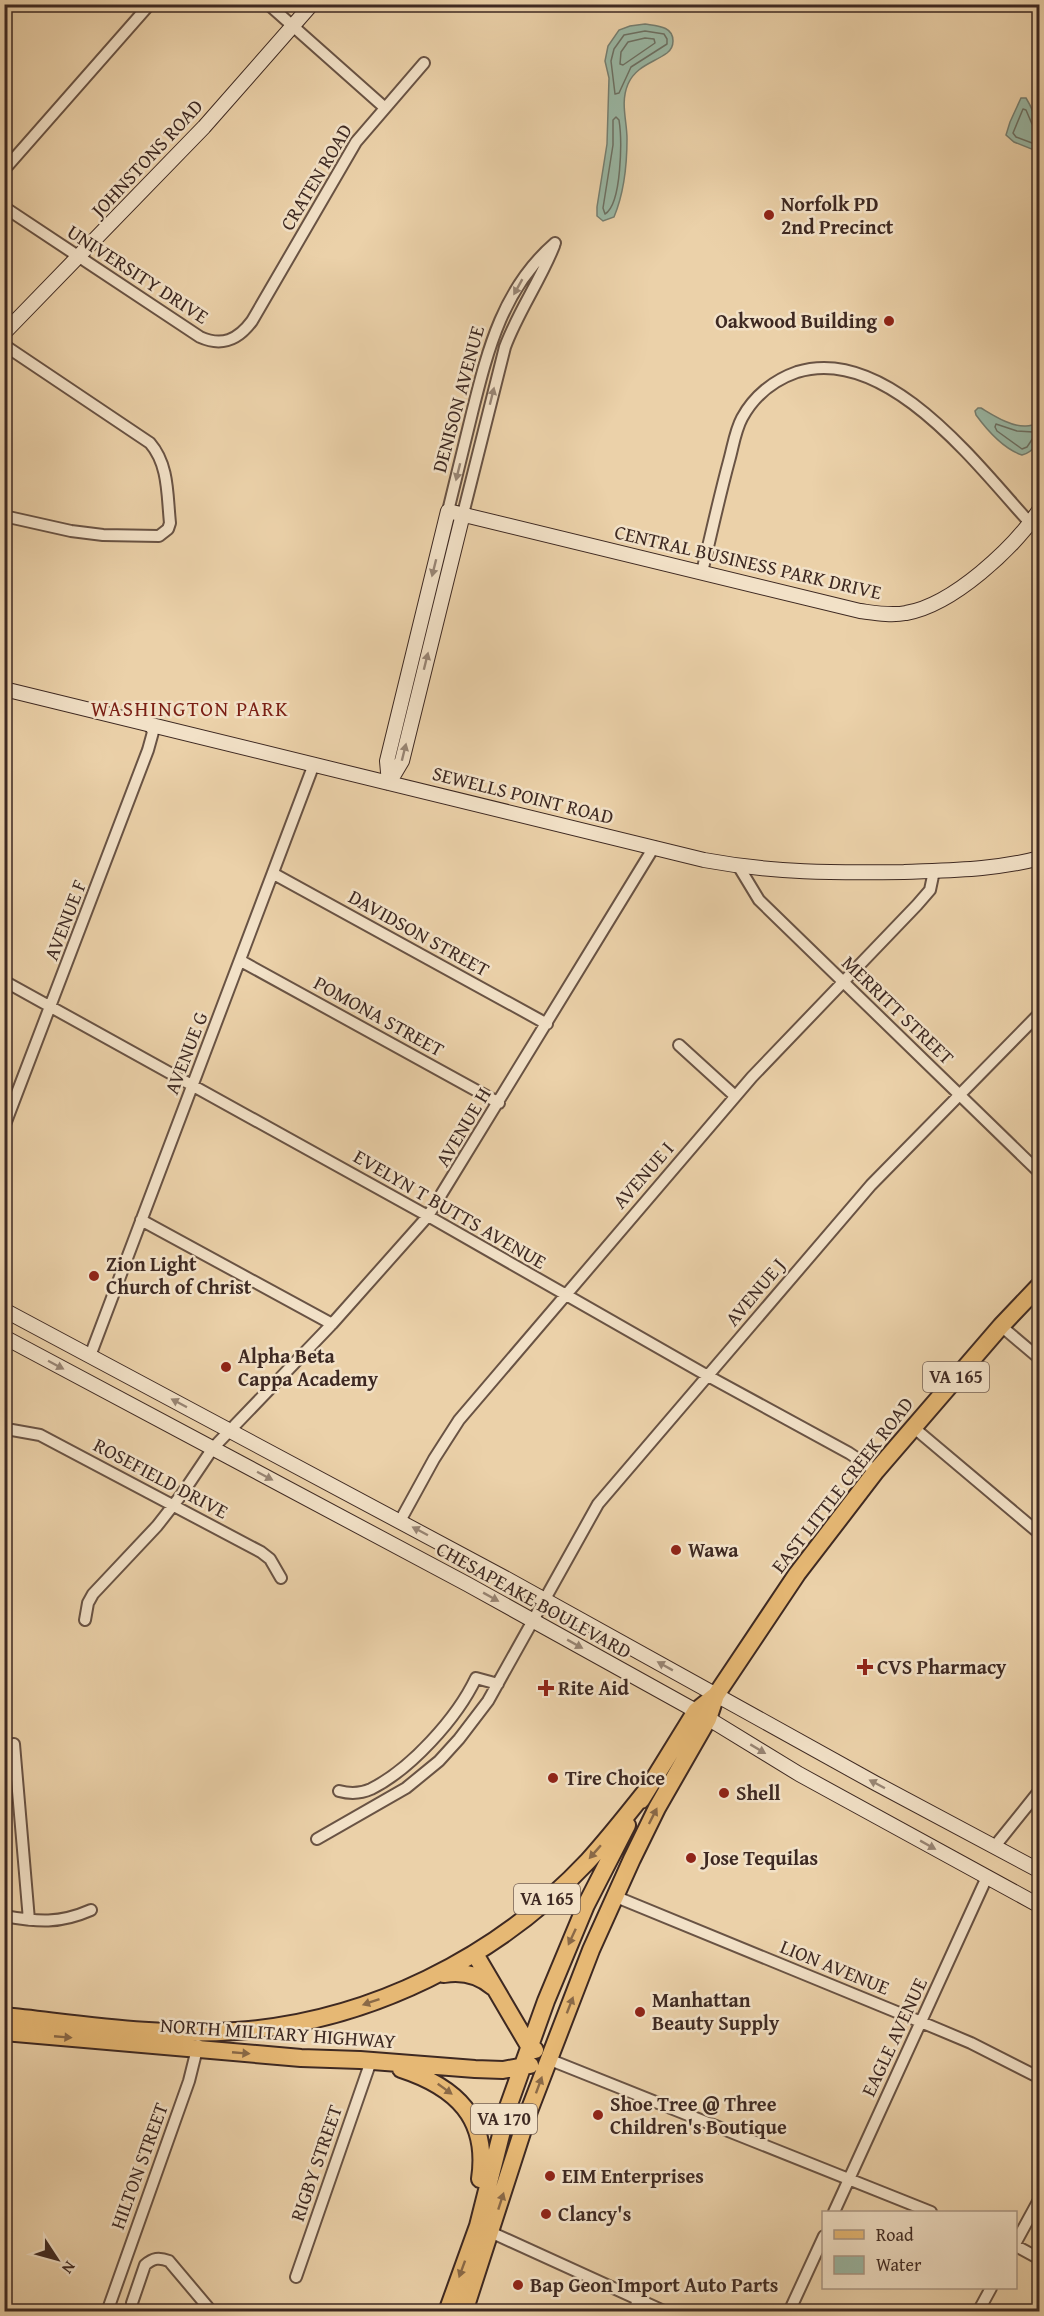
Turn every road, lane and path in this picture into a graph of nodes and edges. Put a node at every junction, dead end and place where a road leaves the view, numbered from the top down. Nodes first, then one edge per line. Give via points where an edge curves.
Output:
1 (150, 4) edge
2 (268, 4) edge
3 (312, 4) edge
4 (293, 27) junction
5 (424, 63) dead end
6 (384, 107) junction
7 (4, 170) edge
8 (4, 207) edge
9 (79, 258) junction
10 (252, 321) joint
11 (4, 333) edge
12 (4, 345) edge
13 (1040, 509) edge
14 (448, 511) junction
15 (463, 514) junction
16 (4, 516) edge
17 (1030, 523) junction
18 (702, 572) junction
19 (4, 689) edge
20 (149, 724) junction
21 (314, 764) junction
22 (389, 783) junction
23 (654, 847) junction
24 (1040, 858) edge
25 (739, 867) junction
26 (934, 871) junction
27 (274, 874) junction
28 (241, 961) junction
29 (4, 981) edge
30 (844, 982) junction
31 (51, 1006) junction
32 (1040, 1013) edge
33 (547, 1024) junction
34 (679, 1045) dead end
35 (193, 1085) junction
36 (959, 1095) junction
37 (735, 1096) junction
38 (499, 1103) junction
39 (4, 1127) edge
40 (1040, 1173) edge
41 (428, 1216) junction
42 (141, 1220) junction
43 (1040, 1285) edge
44 (564, 1296) junction
45 (4, 1310) edge
46 (332, 1324) junction
47 (1001, 1326) junction
48 (4, 1337) edge
49 (90, 1356) junction
50 (1040, 1359) edge
51 (708, 1376) junction
52 (913, 1426) junction
53 (12, 1430) dead end
54 (231, 1430) junction
55 (213, 1449) junction
56 (876, 1471) junction
57 (174, 1505) junction
58 (400, 1521) junction
59 (1040, 1534) edge
60 (281, 1578) dead end
61 (545, 1600) junction
62 (85, 1620) dead end
63 (533, 1621) junction
64 (498, 1684) junction
65 (717, 1695) junction
66 (702, 1715) junction
67 (14, 1744) dead end
68 (1040, 1790) edge
69 (339, 1791) dead end
70 (646, 1791) junction
71 (317, 1839) dead end
72 (995, 1846) junction
73 (1040, 1871) edge
74 (987, 1877) junction
75 (614, 1896) junction
76 (1040, 1906) edge
77 (91, 1910) dead end
78 (4, 1916) edge
79 (29, 1920) junction
80 (475, 1954) junction
81 (426, 1980) junction
82 (495, 1989) junction
83 (4, 2016) edge
84 (921, 2022) junction
85 (4, 2032) edge
86 (201, 2032) junction
87 (529, 2046) junction
88 (196, 2050) junction
89 (548, 2059) junction
90 (371, 2061) junction
91 (521, 2068) junction
92 (1040, 2078) edge
93 (849, 2180) junction
94 (1040, 2198) edge
95 (834, 2211) edge
96 (928, 2211) edge
97 (484, 2229) junction
98 (822, 2240) edge
99 (1017, 2242) edge
100 (1017, 2245) edge
101 (1040, 2259) edge
102 (296, 2277) dead end
103 (990, 2289) edge
104 (638, 2299) junction
105 (107, 2312) edge
106 (132, 2312) edge
107 (212, 2312) edge
108 (447, 2312) edge
109 (464, 2312) edge
110 (634, 2312) edge
111 (666, 2312) edge
112 (789, 2312) edge
113 (978, 2312) edge

1 - 7 street
2 - 4 street
3 - 4 main road, JOHNSTONS ROAD
4 - 6 street
4 - 9 main road, JOHNSTONS ROAD
5 - 6 street, CRATEN ROAD
6 - 10 street, CRATEN ROAD via 342,163
8 - 9 street, UNIVERSITY DRIVE
9 - 10 street, UNIVERSITY DRIVE via 210,341 236,338
9 - 11 main road, JOHNSTONS ROAD
12 - 16 street via 144,438 156,450 165,476 170,523 156,537 103,535
13 - 17 main road, CENTRAL BUSINESS PARK DRIVE
14 - 15 main road, CENTRAL BUSINESS PARK DRIVE
15 -> 14 street, DENISON AVENUE via 505,347 555,243 522,279 492,337
14 -> 22 main road, DENISON AVENUE via 387,761
15 - 18 main road, CENTRAL BUSINESS PARK DRIVE
22 -> 15 main road, DENISON AVENUE via 402,761
17 - 18 main road, CENTRAL BUSINESS PARK DRIVE via 995,561 970,580 930,605 905,613 860,611
17 - 18 street via 925,412 863,376 818,368 776,382 763,391 743,417
19 - 20 main road, SEWELLS POINT ROAD
20 - 21 main road, SEWELLS POINT ROAD
20 - 31 street, AVENUE F via 153,732 150,744
21 - 22 main road, SEWELLS POINT ROAD
21 - 27 street, AVENUE G
22 - 23 main road, SEWELLS POINT ROAD
23 - 25 main road, SEWELLS POINT ROAD
23 - 33 street, AVENUE H
24 - 26 main road, SEWELLS POINT ROAD via 996,867
25 - 26 main road, SEWELLS POINT ROAD via 829,874
25 - 30 street, MERRITT STREET via 759,900
26 - 30 street, AVENUE I via 930,890
27 - 28 street, AVENUE G
27 - 33 street, DAVIDSON STREET
28 - 35 street, AVENUE G
28 - 38 street, POMONA STREET
29 - 31 street, EVELYN T BUTTS AVENUE
30 - 36 street, MERRITT STREET
30 - 37 street, AVENUE I
31 - 35 street, EVELYN T BUTTS AVENUE
31 - 39 street, AVENUE F
32 - 36 street, AVENUE J
33 - 38 street, AVENUE H
34 - 37 street
35 - 41 street, EVELYN T BUTTS AVENUE
35 - 42 street, AVENUE G
36 - 40 street, MERRITT STREET
36 - 51 street, AVENUE J via 871,1185
37 - 44 street, AVENUE I
38 - 41 street, AVENUE H
41 - 44 street, EVELYN T BUTTS AVENUE
41 - 46 street, AVENUE H
42 - 46 street
42 - 49 street, AVENUE G
43 - 47 main road, EAST LITTLE CREEK ROAD / VA 165
44 - 51 street, EVELYN T BUTTS AVENUE
44 - 58 street, AVENUE I via 459,1420
45 - 49 main road, CHESAPEAKE BOULEVARD
46 - 54 street, AVENUE H
47 - 50 street
47 - 52 main road, EAST LITTLE CREEK ROAD / VA 165
48 -> 55 main road, CHESAPEAKE BOULEVARD
54 -> 49 main road, CHESAPEAKE BOULEVARD
51 - 56 street, EVELYN T BUTTS AVENUE
51 - 61 street, AVENUE J via 598,1504
52 - 56 main road, EAST LITTLE CREEK ROAD / VA 165
52 - 59 street
53 - 57 street, ROSEFIELD DRIVE via 40,1435
54 - 55 street, AVENUE H
54 - 58 main road, CHESAPEAKE BOULEVARD
55 - 57 street, AVENUE H
55 -> 63 main road, CHESAPEAKE BOULEVARD
56 - 65 main road, EAST LITTLE CREEK ROAD / VA 165 via 803,1564
57 - 60 street, ROSEFIELD DRIVE via 261,1552
57 - 62 street, AVENUE H via 93,1594
61 -> 58 main road, CHESAPEAKE BOULEVARD
61 - 63 street, AVENUE J
65 -> 61 main road, CHESAPEAKE BOULEVARD
63 - 64 street, AVENUE J
63 -> 66 main road, CHESAPEAKE BOULEVARD
64 - 69 street via 476,1678 458,1710 415,1756 370,1789 349,1794
64 - 71 street, AVENUE J via 459,1739 426,1773
65 - 66 main road, EAST LITTLE CREEK ROAD / VA 165
72 -> 65 main road, CHESAPEAKE BOULEVARD
66 - 70 main road, EAST LITTLE CREEK ROAD / VA 165
66 -> 74 main road, CHESAPEAKE BOULEVARD via 799,1774
75 -> 66 main road, EAST LITTLE CREEK ROAD / VA 165
67 - 79 street
68 - 72 street
70 -> 80 main road, NORTH MILITARY HIGHWAY / VA 165 via 563,1886
70 -> 87 main road, EAST LITTLE CREEK ROAD / VA 170 via 570,1941
72 - 73 main road, CHESAPEAKE BOULEVARD
74 - 76 main road, CHESAPEAKE BOULEVARD
74 - 84 street, EAGLE AVENUE
75 - 84 street, LION AVENUE
89 -> 75 main road, EAST LITTLE CREEK ROAD / VA 165
77 - 79 street via 57,1921
78 - 79 street
80 - 81 main road, NORTH MILITARY HIGHWAY / VA 165
80 - 82 main road
81 - 82 main road via 465,1973
81 -> 86 main road, NORTH MILITARY HIGHWAY / VA 165 via 310,2020 266,2028
82 - 87 main road
83 - 86 main road, NORTH MILITARY HIGHWAY / VA 165
84 - 92 street, LION AVENUE
84 - 93 street, EAGLE AVENUE
85 -> 88 main road, NORTH MILITARY HIGHWAY
86 - 88 street, HILTON STREET
87 - 89 main road
87 - 91 main road, EAST LITTLE CREEK ROAD / VA 170
88 -> 90 main road, NORTH MILITARY HIGHWAY
88 - 105 street, HILTON STREET via 189,2081
89 - 91 main road, NORTH MILITARY HIGHWAY
89 - 93 street
97 -> 89 main road, EAST LITTLE CREEK ROAD / VA 170
90 - 91 main road, NORTH MILITARY HIGHWAY via 475,2069
90 -> 97 main road via 435,2082 464,2107 477,2132 483,2161 476,2205
90 - 102 street, RIGBY STREET
91 - 97 main road, EAST LITTLE CREEK ROAD / VA 170 via 497,2145
93 - 95 street, EAGLE AVENUE
93 - 96 street
94 - 99 street
97 - 104 street
97 -> 108 main road, EAST LITTLE CREEK ROAD / VA 170
97 - 109 main road, EAST LITTLE CREEK ROAD / VA 170
98 - 112 street
100 - 101 street
103 - 113 street
104 - 110 street
104 - 111 street
106 - 107 street via 145,2265 162,2258 169,2261

